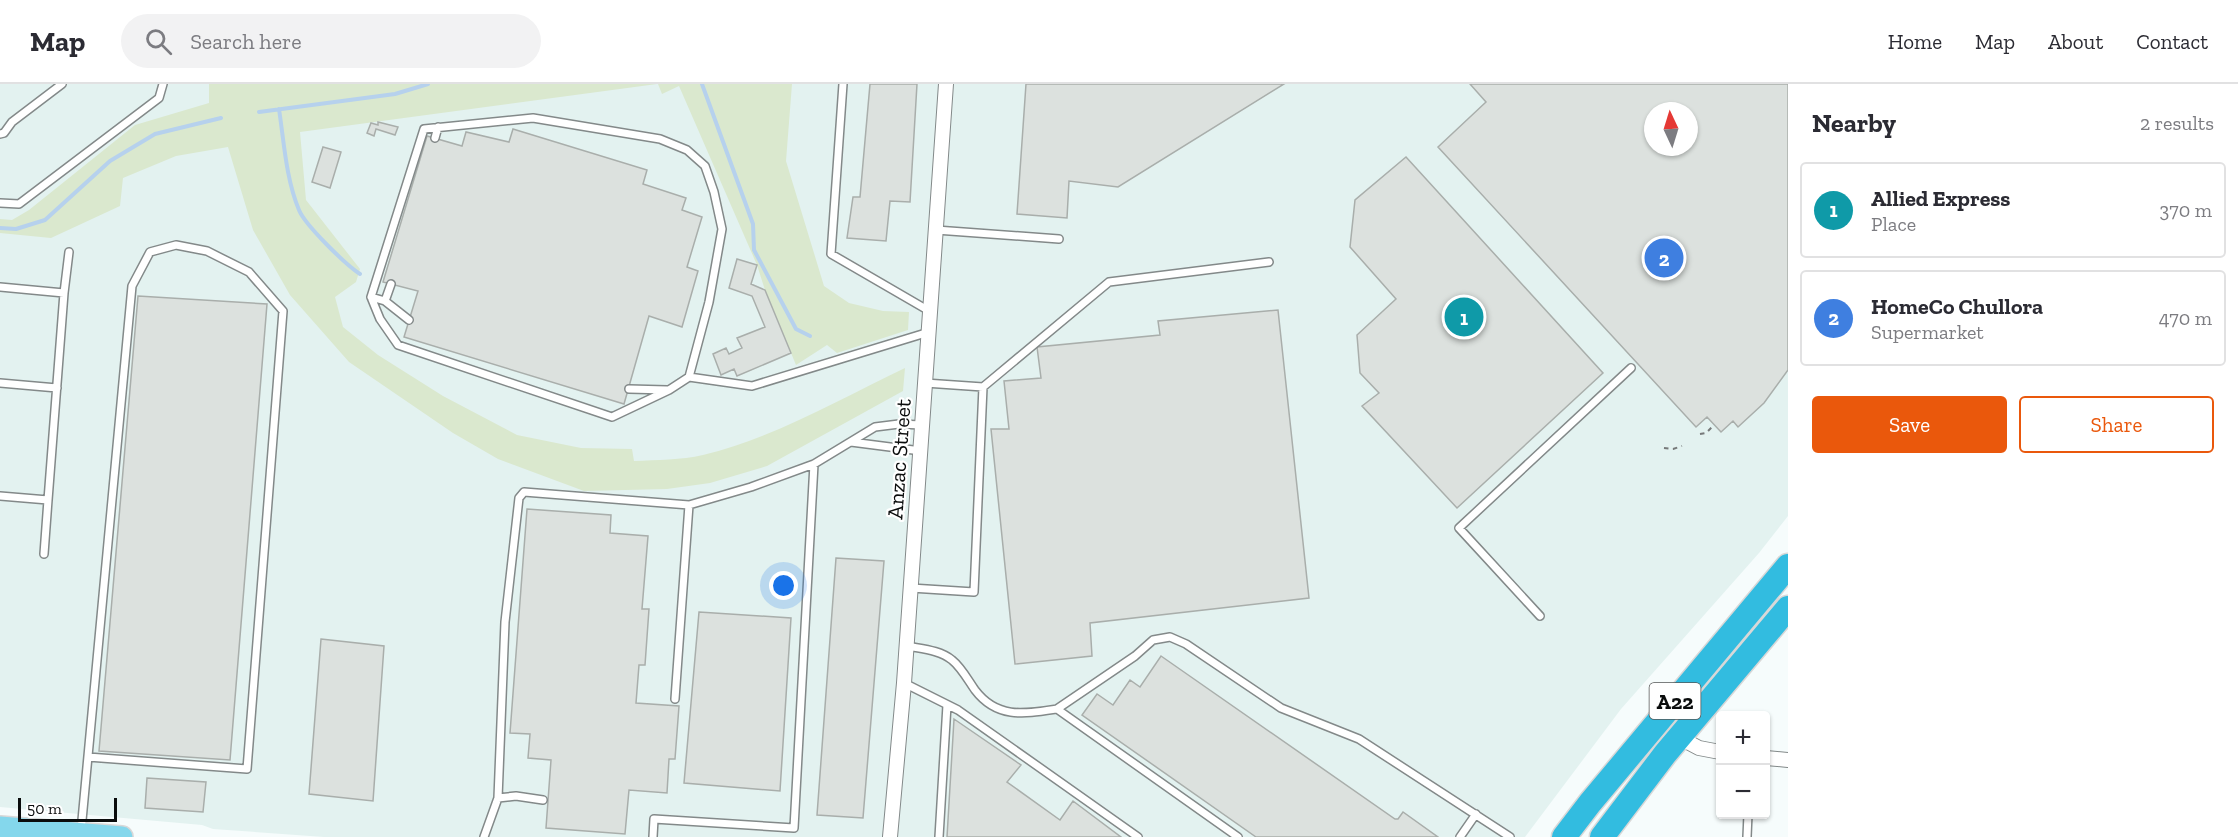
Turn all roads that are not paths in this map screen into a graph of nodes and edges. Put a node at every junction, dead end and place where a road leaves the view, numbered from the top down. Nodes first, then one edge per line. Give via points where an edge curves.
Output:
1 (62, 84) edge
2 (163, 84) edge
3 (843, 84) edge
4 (946, 84) edge
5 (438, 127) junction
6 (0, 134) edge
7 (435, 138) dead end
8 (0, 203) edge
9 (936, 230) junction
10 (1059, 239) dead end
11 (69, 252) dead end
12 (1269, 262) dead end
13 (390, 284) dead end
14 (0, 287) edge
15 (64, 293) junction
16 (371, 297) junction
17 (385, 302) junction
18 (931, 312) junction
19 (409, 320) dead end
20 (930, 332) junction
21 (1631, 368) dead end
22 (689, 378) junction
23 (0, 383) edge
24 (925, 383) junction
25 (983, 387) junction
26 (57, 388) junction
27 (629, 388) dead end
28 (669, 390) junction
29 (922, 425) junction
30 (851, 442) junction
31 (921, 451) junction
32 (814, 464) junction
33 (0, 496) edge
34 (48, 500) junction
35 (689, 505) junction
36 (45, 554) dead end
37 (1788, 566) edge
38 (911, 588) junction
39 (1788, 608) edge
40 (1540, 616) dead end
41 (907, 646) junction
42 (904, 683) junction
43 (675, 699) dead end
44 (947, 705) junction
45 (1057, 710) junction
46 (1680, 738) junction
47 (1716, 751) edge
48 (88, 757) junction
49 (1770, 758) edge
50 (1788, 760) edge
51 (498, 798) junction
52 (543, 800) dead end
53 (1476, 814) junction
54 (1748, 819) edge
55 (0, 827) edge
56 (81, 834) junction
57 (122, 837) edge
58 (484, 837) edge
59 (653, 837) edge
60 (890, 837) edge
61 (939, 837) edge
62 (1138, 837) edge
63 (1239, 837) edge
64 (1460, 837) edge
65 (1510, 837) edge
66 (1564, 837) edge
67 (1602, 837) edge
68 (1747, 837) edge

1 - 6 lane
2 - 8 lane via 159,98 19,204
3 - 18 lane via 831,254
4 - 9 street, Anzac Street
5 - 7 lane
5 - 16 lane via 424,129
5 - 22 lane via 533,118 660,139 687,150 705,166 722,229 709,302
9 - 10 lane
9 - 18 street, Anzac Street
11 - 15 lane
12 - 25 lane via 1109,282
13 - 17 lane
14 - 15 lane
15 - 26 lane
16 - 17 lane
16 - 28 lane via 398,345 612,417
17 - 19 lane
18 - 20 street, Anzac Street
20 - 22 lane via 752,387
20 - 24 street, Anzac Street
21 - 40 lane via 1459,528
22 - 28 lane
23 - 26 lane
24 - 25 lane
24 - 29 street, Anzac Street
25 - 38 lane via 974,592
26 - 34 lane
27 - 28 lane
29 - 30 lane via 875,427
29 - 31 street, Anzac Street
30 - 31 lane
30 - 32 lane
31 - 38 street, Anzac Street
32 - 35 lane
32 - 59 lane via 794,828 654,819
33 - 34 lane
34 - 36 lane
35 - 43 lane
35 - 51 lane via 524,492 519,498 505,622
37 - 66 highway, A22
38 - 41 street, Anzac Street
39 - 46 highway, A22
41 - 42 street, Anzac Street
41 - 45 lane via 952,660 982,698 996,709
42 - 44 lane
42 - 60 street, Anzac Street
44 - 61 lane
44 - 62 lane
45 - 53 lane via 1153,640 1170,637 1281,708 1359,739
45 - 63 lane
46 - 47 street
46 - 67 highway, A22
48 - 48 lane via 132,286 150,252 176,244 207,251 249,272 283,311 247,769
48 - 56 lane
49 - 50 street
51 - 52 lane
51 - 58 lane
53 - 64 lane
53 - 65 lane
54 - 68 lane
55 - 56 main road
56 - 57 main road

